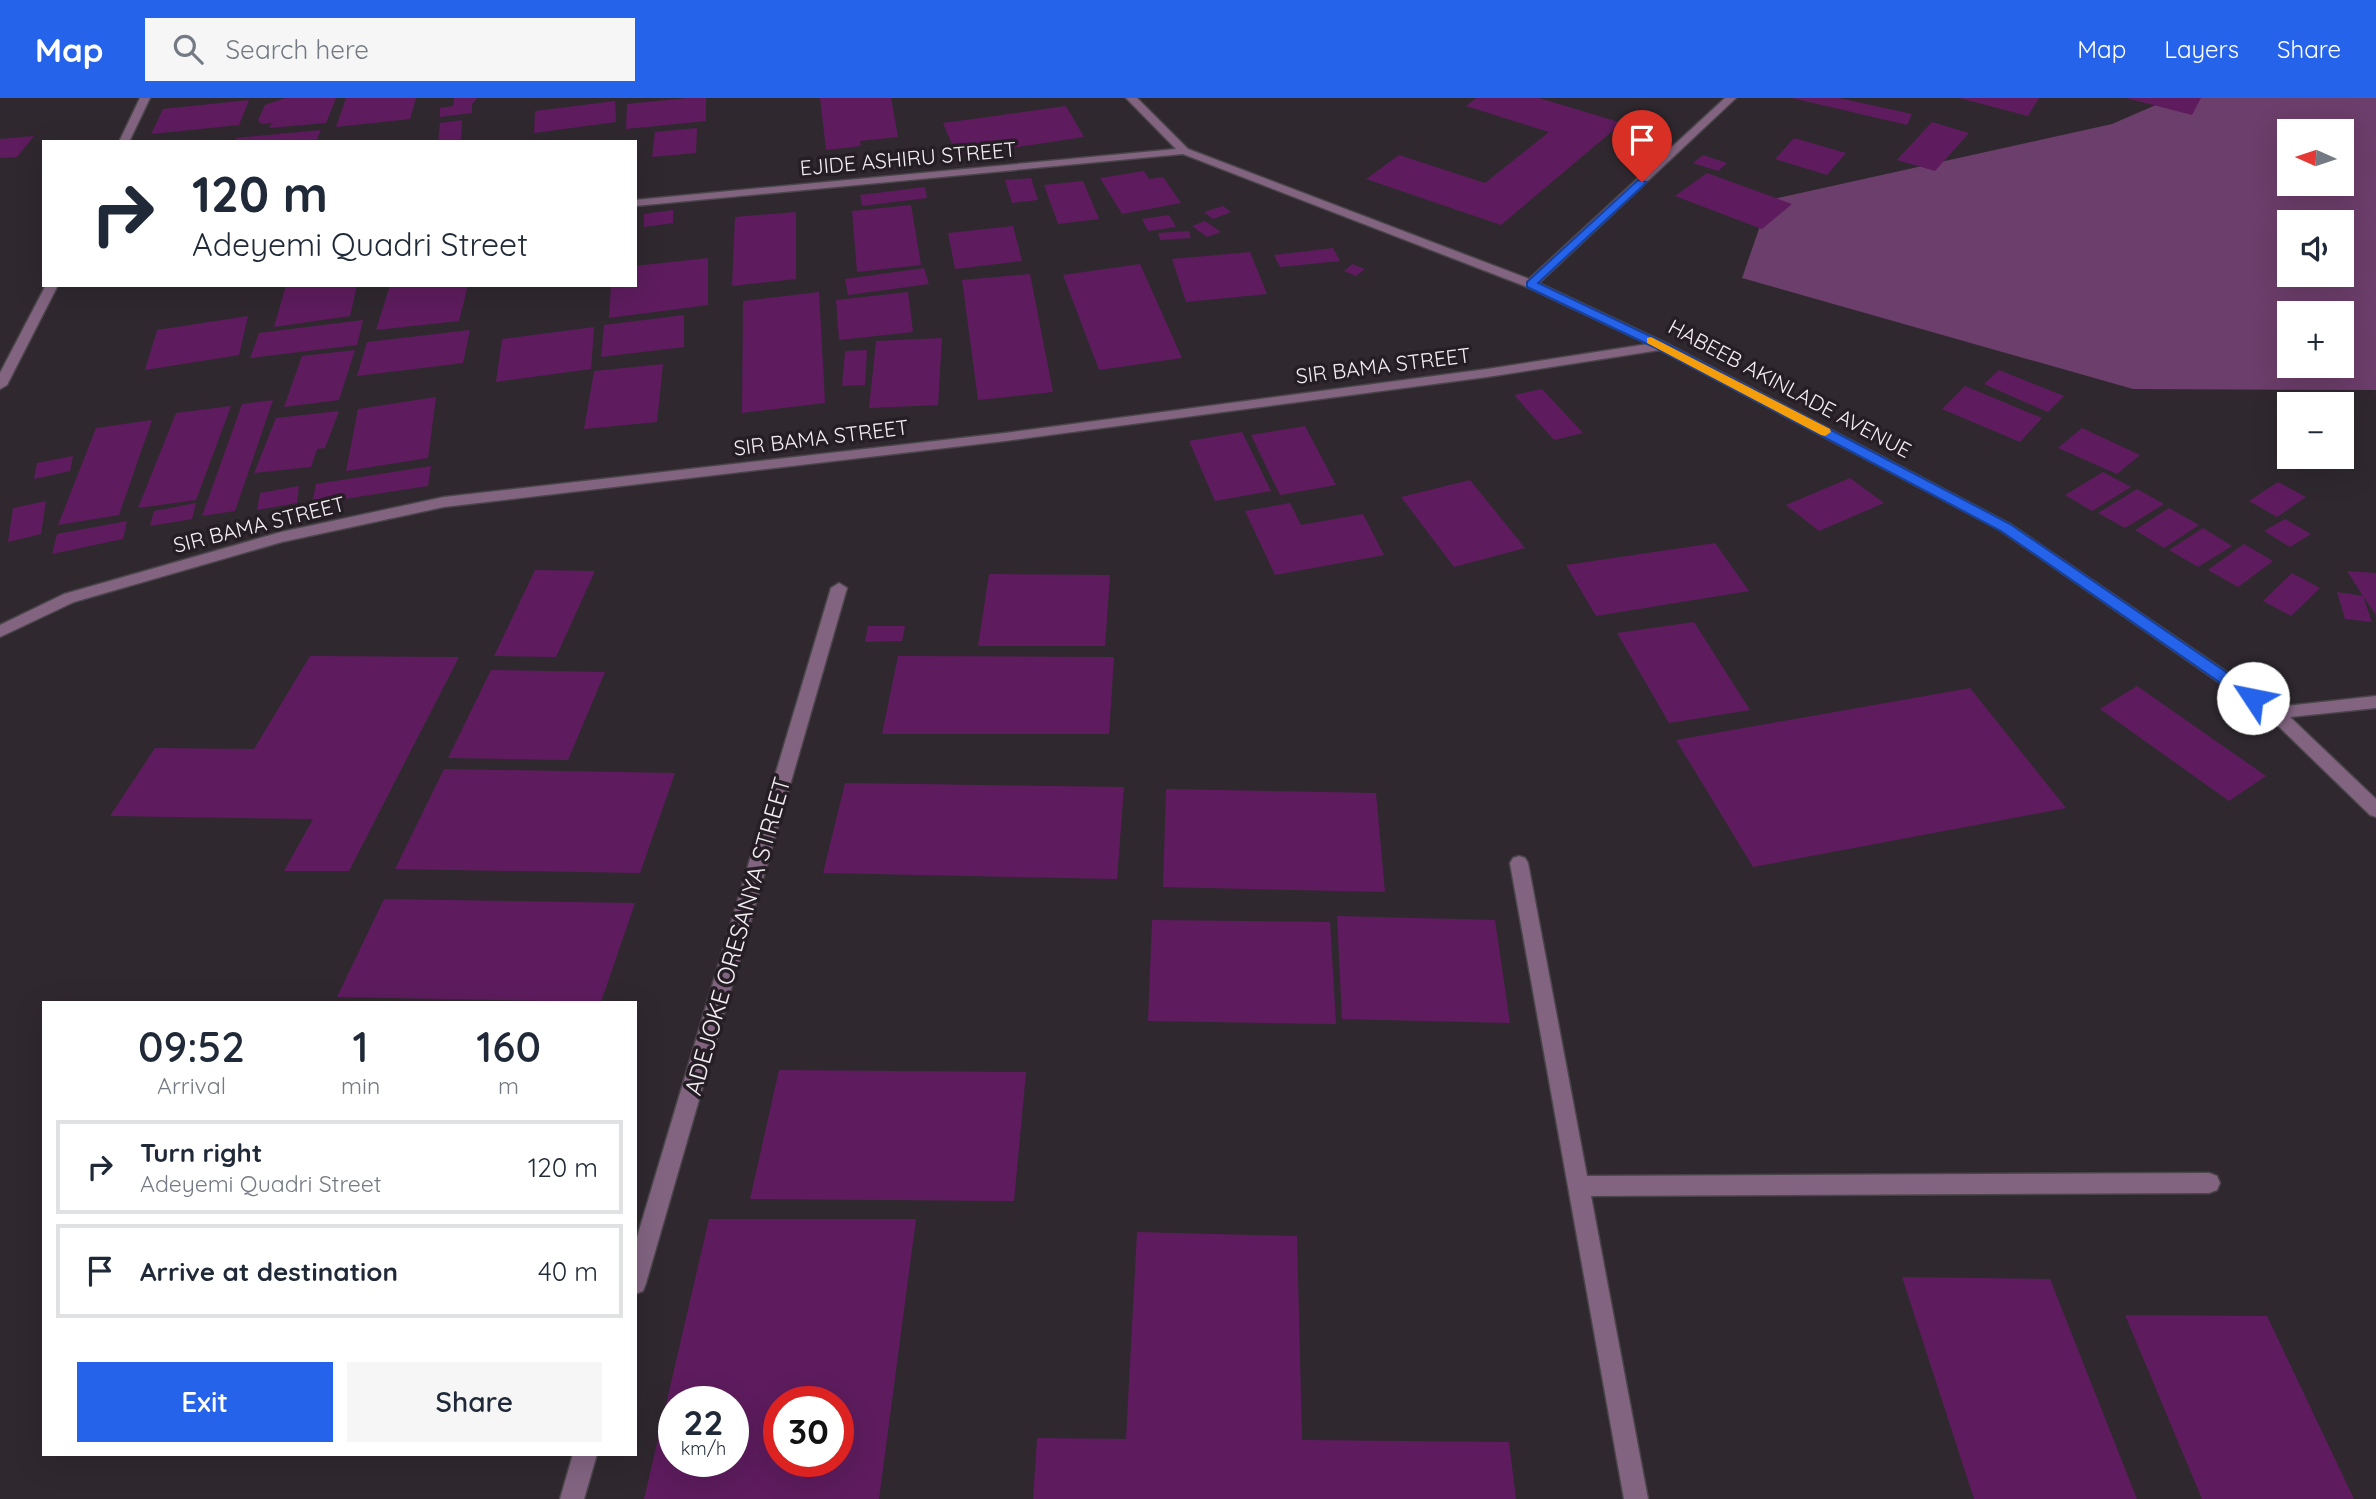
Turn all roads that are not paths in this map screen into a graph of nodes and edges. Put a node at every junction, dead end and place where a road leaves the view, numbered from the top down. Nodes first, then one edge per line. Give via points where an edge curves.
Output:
1 (145, 98) edge
2 (1131, 98) edge
3 (1731, 98) edge
4 (125, 140) edge
5 (1184, 151) junction
6 (637, 203) edge
7 (1531, 284) junction
8 (51, 287) edge
9 (1662, 346) junction
10 (0, 385) edge
11 (839, 588) dead end
12 (0, 632) edge
13 (2376, 702) edge
14 (2275, 713) junction
15 (2376, 810) edge
16 (1519, 863) dead end
17 (2210, 1183) dead end
18 (1578, 1186) junction
19 (637, 1276) edge
20 (584, 1456) edge
21 (572, 1499) edge
22 (1636, 1499) edge

1 - 4 street
2 - 5 street, HABEEB AKINLADE AVENUE
3 - 7 street
5 - 6 street, EJIDE ASHIRU STREET
5 - 7 street, HABEEB AKINLADE AVENUE
7 - 9 street, HABEEB AKINLADE AVENUE
8 - 10 street
9 - 12 street, SIR BAMA STREET via 1004,437 444,502 281,537 69,598
9 - 14 street, HABEEB AKINLADE AVENUE via 2005,527
11 - 19 street, ADEJOKE ORESANYA STREET
13 - 14 street
14 - 15 street, HABEEB AKINLADE AVENUE
16 - 18 street
17 - 18 street
18 - 22 street
20 - 21 street

